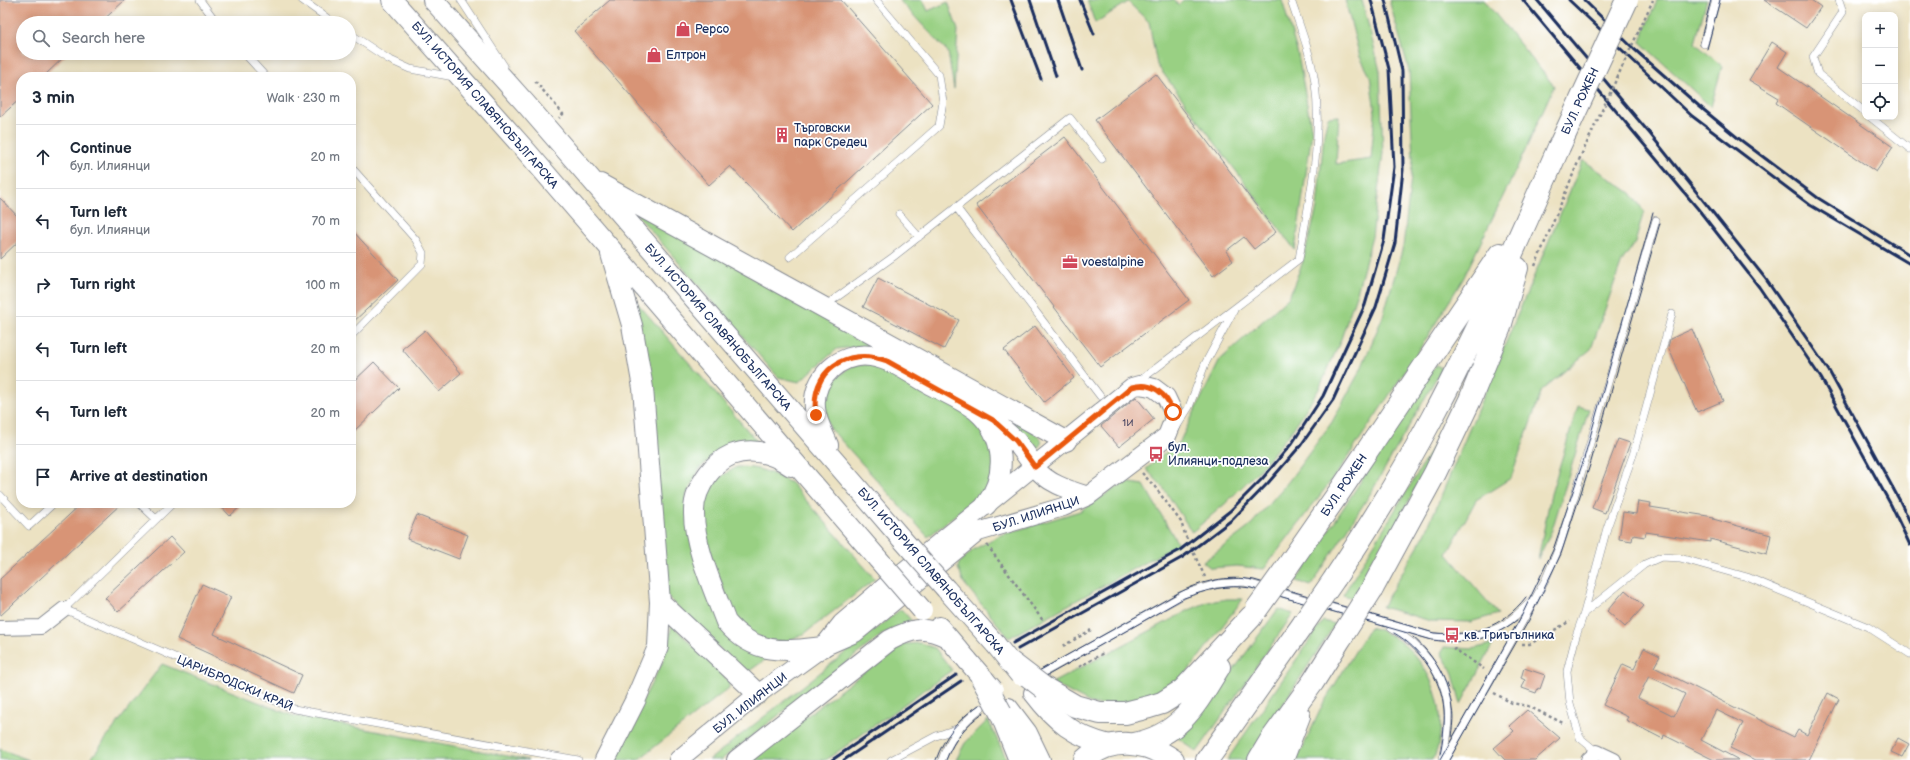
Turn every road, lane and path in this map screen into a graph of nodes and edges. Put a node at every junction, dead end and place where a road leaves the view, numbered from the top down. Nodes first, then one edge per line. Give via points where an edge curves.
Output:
1 (200, 0) edge
2 (302, 0) edge
3 (392, 0) edge
4 (433, 0) edge
5 (460, 0) edge
6 (876, 0) edge
7 (1291, 0) edge
8 (1627, 0) edge
9 (1652, 0) edge
10 (1716, 0) edge
11 (1839, 0) edge
12 (212, 16) edge
13 (324, 16) edge
14 (356, 38) edge
15 (1704, 44) dead end
16 (250, 60) edge
17 (261, 72) edge
18 (460, 78) junction
19 (535, 81) dead end
20 (526, 104) junction
21 (1862, 110) edge
22 (563, 114) dead end
23 (1874, 120) edge
24 (1910, 149) edge
25 (1102, 158) dead end
26 (356, 173) edge
27 (588, 177) junction
28 (1534, 203) junction
29 (956, 207) junction
30 (899, 214) dead end
31 (1656, 220) dead end
32 (919, 237) junction
33 (608, 246) junction
34 (790, 257) dead end
35 (1534, 267) dead end
36 (823, 307) junction
37 (1235, 308) junction
38 (1672, 314) dead end
39 (356, 331) edge
40 (1132, 387) junction
41 (1100, 396) dead end
42 (966, 404) junction
43 (1167, 436) junction
44 (1066, 441) junction
45 (836, 463) junction
46 (1132, 463) junction
47 (1035, 467) junction
48 (805, 476) junction
49 (0, 494) edge
50 (1088, 496) junction
51 (986, 505) junction
52 (49, 508) edge
53 (144, 508) edge
54 (168, 508) edge
55 (156, 519) junction
56 (978, 532) junction
57 (1204, 575) dead end
58 (1535, 598) junction
59 (660, 602) junction
60 (64, 609) junction
61 (1584, 613) junction
62 (1253, 614) junction
63 (1379, 621) junction
64 (1044, 622) dead end
65 (0, 628) edge
66 (1091, 630) dead end
67 (947, 637) junction
68 (1510, 644) junction
69 (1063, 646) dead end
70 (823, 647) junction
71 (1451, 647) dead end
72 (1110, 649) dead end
73 (1910, 654) edge
74 (1010, 662) joint
75 (1079, 667) dead end
76 (1485, 669) dead end
77 (982, 678) joint
78 (1313, 682) junction
79 (1039, 685) junction
80 (1486, 688) junction
81 (758, 694) junction
82 (997, 710) junction
83 (959, 728) junction
84 (1580, 738) junction
85 (1134, 744) junction
86 (1110, 745) junction
87 (1592, 756) edge
88 (1171, 759) edge
89 (578, 760) edge
90 (605, 760) edge
91 (678, 760) edge
92 (737, 760) edge
93 (891, 760) edge
94 (942, 760) edge
95 (1020, 760) edge
96 (1040, 760) edge
97 (1085, 760) edge
98 (1207, 760) edge
99 (1259, 760) edge
100 (1282, 760) edge
101 (1442, 760) edge
102 (1445, 760) edge
103 (1614, 760) edge

1 - 12 lane
2 - 13 lane
3 - 18 main road, БУЛ. ИСТОРИЯ СЛАВЯНОБЪЛГАРСКА
4 - 20 main road, БУЛ. ИСТОРИЯ СЛАВЯНОБЪЛГАРСКА
5 - 20 lane via 493,48
6 - 34 lane via 939,75 943,102 939,126
7 - 37 lane via 1310,59 1318,126 1316,162 1299,259
8 - 28 main road, БУЛ. РОЖЕН, bridge
9 - 35 path, bridge via 1579,160
10 - 15 lane
11 - 21 lane via 1843,12 1813,57 1818,74
14 - 18 lane via 388,59 410,69
16 - 17 lane
18 - 33 main road, БУЛ. ИСТОРИЯ СЛАВЯНОБЪЛГАРСКА
19 - 22 path
20 - 27 main road, БУЛ. ИСТОРИЯ СЛАВЯНОБЪЛГАРСКА
23 - 24 lane
25 - 29 lane via 1070,118
26 - 39 lane via 416,240 423,253 422,264
27 - 36 main road
27 - 45 main road, БУЛ. ИСТОРИЯ СЛАВЯНОБЪЛГАРСКА
28 - 62 main road, БУЛ. РОЖЕН, bridge via 1342,488
28 - 78 main road, БУЛ. РОЖЕН, bridge via 1500,327 1486,364 1438,467 1372,589
28 - 98 main road, БУЛ. РОЖЕН, bridge via 1432,418 1385,500 1335,578
29 - 32 lane
29 - 41 lane
30 - 32 lane
31 - 58 lane via 1570,516 1560,545
32 - 36 lane
33 - 48 main road, БУЛ. ИСТОРИЯ СЛАВЯНОБЪЛГАРСКА
33 - 59 main road via 632,325 643,388
36 - 44 main road
37 - 40 lane
37 - 43 lane via 1205,364 1182,420
38 - 61 lane via 1634,452 1607,528
40 - 43 street via 1139,385 1154,388 1166,397 1173,417
40 - 44 street, БУЛ. ИЛИЯНЦИ
42 - 45 main road via 887,361 870,356 845,359 825,375 818,386 815,399 818,422
42 - 47 main road via 1005,430
42 - 51 main road via 983,417 999,446 1000,477 995,492
43 - 46 street, БУЛ. ИЛИЯНЦИ
44 - 47 street, БУЛ. ИЛИЯНЦИ
45 - 74 main road, БУЛ. ИСТОРИЯ СЛАВЯНОБЪЛГАРСКА, bridge
46 - 50 street, БУЛ. ИЛИЯНЦИ
46 - 57 path via 1155,487 1182,522 1186,537
47 - 50 street via 1040,475 1050,481
47 - 51 street, БУЛ. ИЛИЯНЦИ
48 - 67 main road, БУЛ. ИСТОРИЯ СЛАВЯНОБЪЛГАРСКА, bridge
48 - 70 main road via 766,453 752,450 728,456 714,466 699,486 694,510 696,536 726,622 734,632 770,650 789,652
49 - 52 lane via 29,526
50 - 56 street, БУЛ. ИЛИЯНЦИ via 1063,507
51 - 70 street, БУЛ. ИЛИЯНЦИ via 842,623
53 - 55 lane
54 - 55 lane
55 - 60 lane
56 - 64 path
56 - 70 street, БУЛ. ИЛИЯНЦИ via 855,633
58 - 63 lane via 1501,626 1454,639 1431,636
58 - 68 lane
59 - 81 main road
59 - 90 main road via 658,647
60 - 65 street via 41,627
60 - 89 lane, ЦАРИБРОДСКИ КРАЙ via 294,709
61 - 68 path via 1530,644
61 - 73 lane via 1645,564 1662,557 1680,558 1747,577 1868,627
61 - 84 lane via 1567,671 1570,704
62 - 79 main road via 1182,690 1167,700 1149,707 1125,713 1100,713 1075,706
62 - 85 main road, БУЛ. РОЖЕН via 1188,715 1163,734
63 - 79 lane via 1244,582 1216,584 1187,593
63 - 101 lane via 1407,637 1437,671 1448,710
66 - 69 path
67 - 77 main road, БУЛ. ИСТОРИЯ СЛАВЯНОБЪЛГАРСКА, bridge
67 - 92 main road via 936,631 920,628 890,640
68 - 80 lane
70 - 81 street, БУЛ. ИЛИЯНЦИ
71 - 76 path
72 - 75 path
74 - 79 main road, bridge
77 - 82 main road, bridge
78 - 99 main road, БУЛ. РОЖЕН
78 - 100 main road
79 - 86 main road via 1053,717 1086,738
80 - 84 path via 1512,703 1528,706 1565,723
80 - 102 lane
81 - 91 street, БУЛ. ИЛИЯНЦИ
82 - 83 lane
82 - 95 main road
82 - 96 main road via 1027,734
83 - 93 lane via 936,736
83 - 94 lane via 946,746
84 - 87 lane
85 - 86 main road
85 - 88 main road
86 - 97 main road
87 - 103 street

